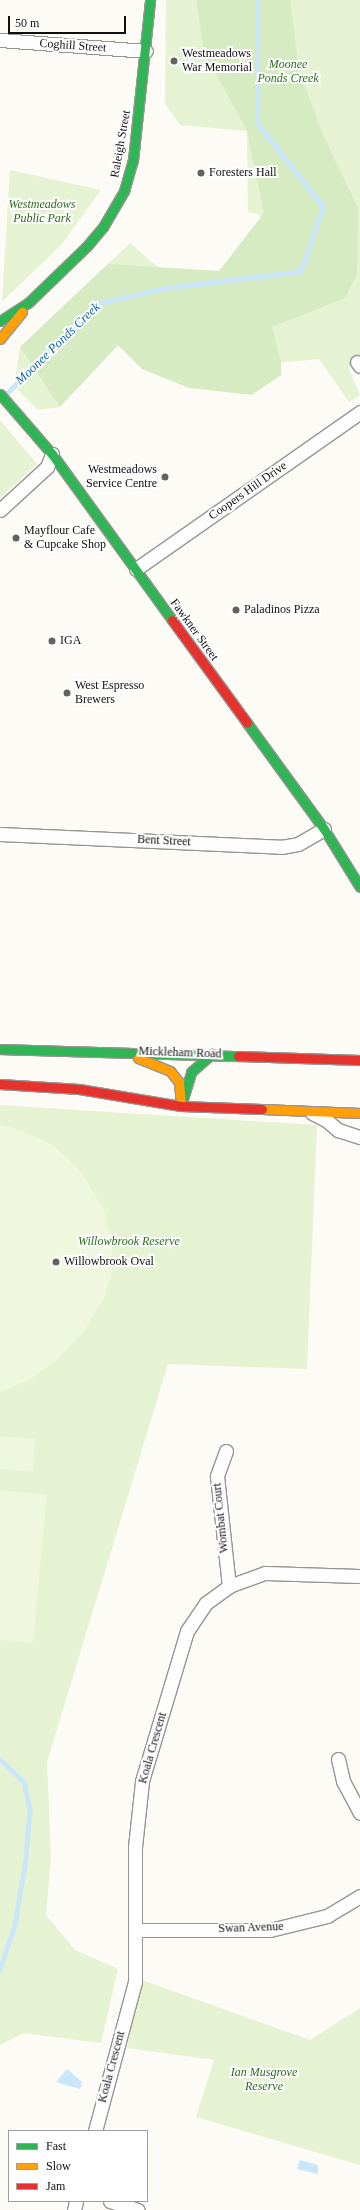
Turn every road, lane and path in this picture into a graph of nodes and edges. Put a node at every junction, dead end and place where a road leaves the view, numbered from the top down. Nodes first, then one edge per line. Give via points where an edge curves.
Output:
1 (150, 0) edge
2 (0, 40) edge
3 (146, 51) junction
4 (28, 303) junction
5 (0, 321) edge
6 (0, 339) edge
7 (0, 394) edge
8 (360, 412) edge
9 (52, 454) junction
10 (0, 510) edge
11 (136, 569) junction
12 (324, 829) junction
13 (0, 834) edge
14 (360, 887) edge
15 (0, 1049) edge
16 (121, 1052) junction
17 (212, 1054) junction
18 (360, 1060) edge
19 (0, 1084) edge
20 (181, 1106) junction
21 (311, 1113) junction
22 (360, 1113) edge
23 (360, 1137) edge
24 (226, 1451) dead end
25 (360, 1576) edge
26 (229, 1586) junction
27 (338, 1759) dead end
28 (360, 1813) edge
29 (360, 1896) edge
30 (135, 1930) junction
31 (95, 2130) edge
32 (113, 2202) edge
33 (138, 2210) edge

1 - 3 street, Raleigh Street
2 - 3 street, Coghill Street
3 - 4 street, Raleigh Street via 133,160 124,191 103,227
4 - 5 street, Raleigh Street
4 - 6 street, Raleigh Street
7 - 9 street, Fawkner Street
8 - 11 street, Coopers Hill Drive
9 - 10 street via 48,467
9 - 11 street, Fawkner Street
11 - 12 street, Fawkner Street
12 - 13 street, Bent Street via 298,844 282,847
12 - 14 street, Fawkner Street
15 - 16 street, Mickleham Road
16 - 17 street, Mickleham Road
16 - 20 street via 170,1071 179,1082
17 - 18 street, Mickleham Road
17 - 20 street via 191,1072
19 - 20 street via 79,1089
20 - 21 street
21 - 22 street
21 - 23 street via 326,1120 338,1130
24 - 26 street, Wombat Court via 217,1476
25 - 26 street, Koala Crescent via 265,1573
26 - 30 street, Koala Crescent via 206,1603 187,1631 142,1782 135,1847
27 - 28 street via 343,1781
29 - 30 street, Swan Avenue via 326,1916 270,1930
30 - 31 street, Koala Crescent via 135,1982
32 - 33 street

